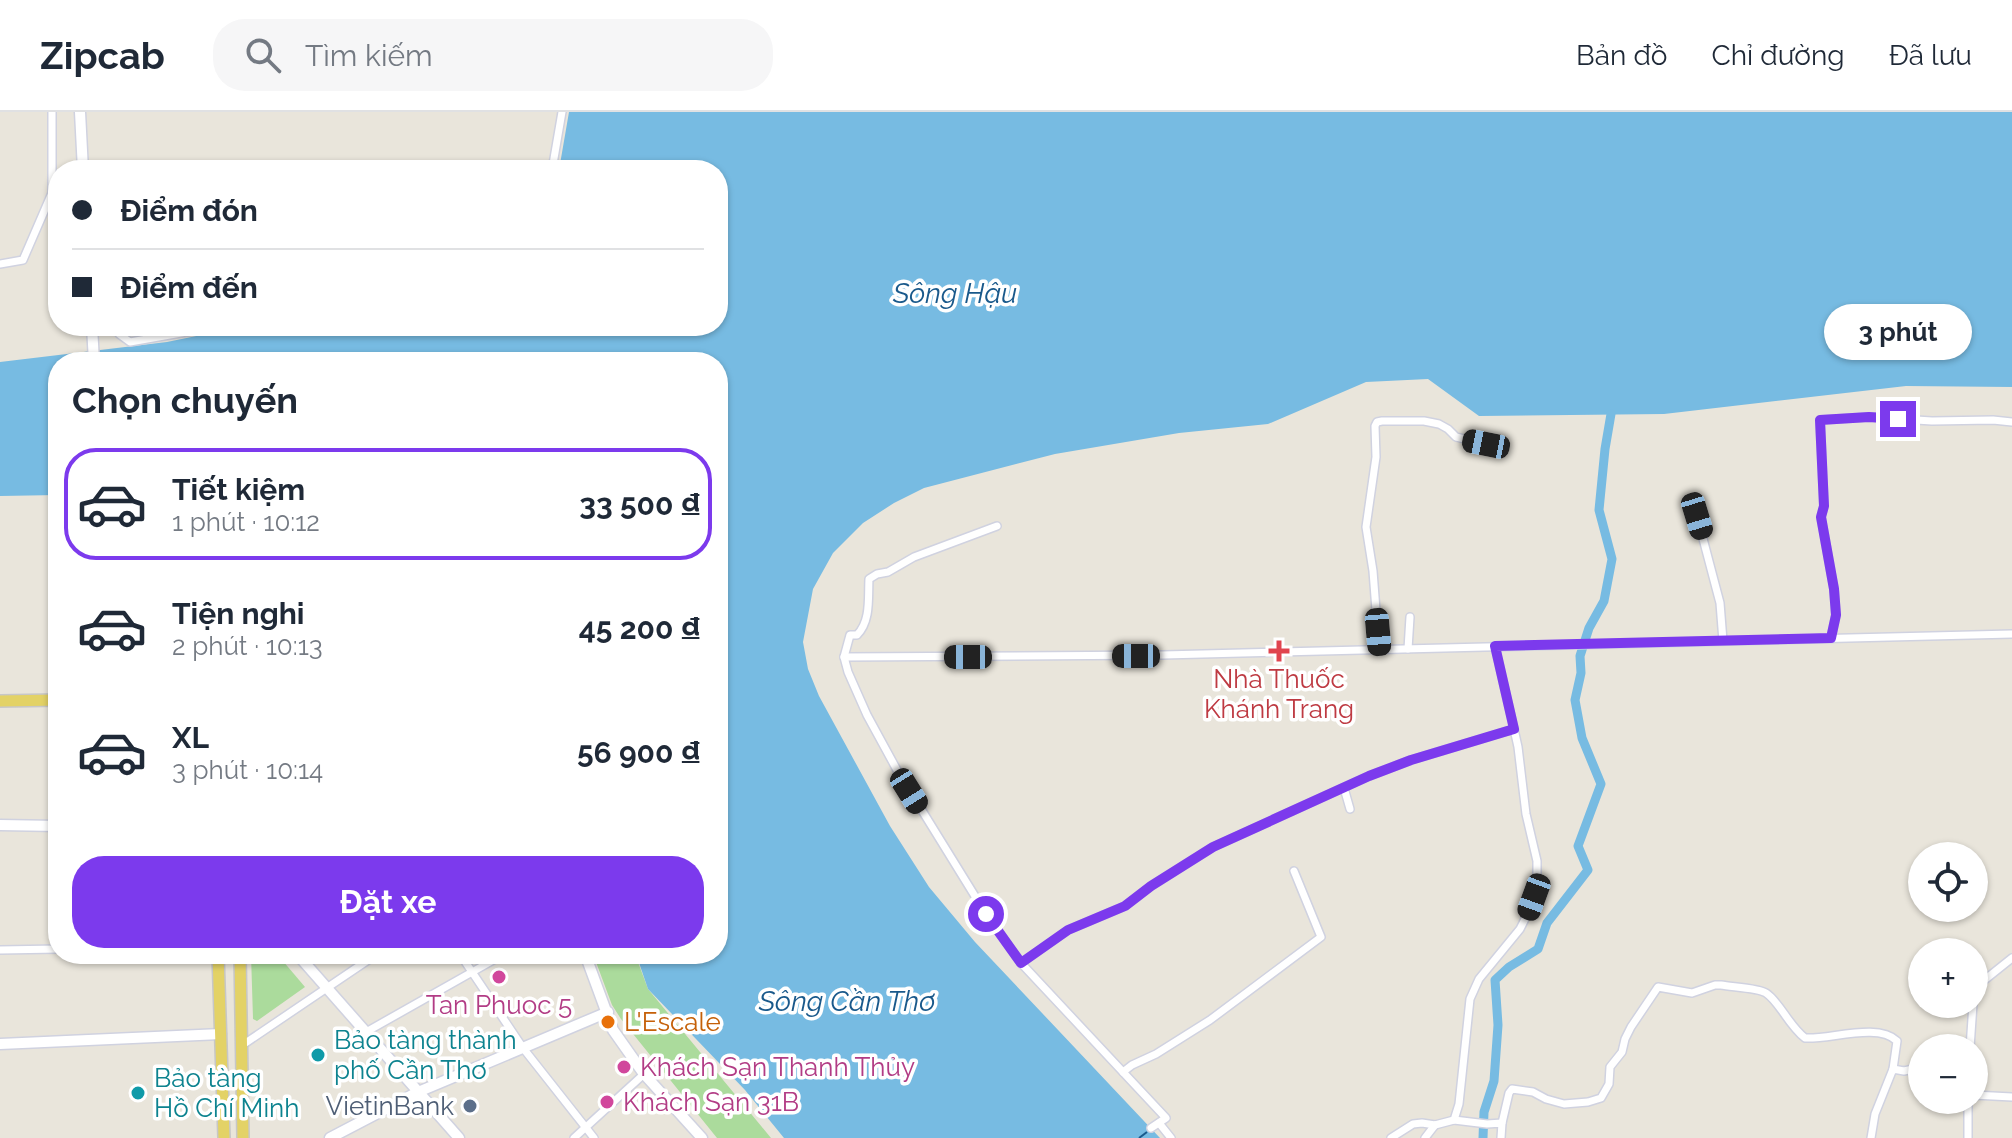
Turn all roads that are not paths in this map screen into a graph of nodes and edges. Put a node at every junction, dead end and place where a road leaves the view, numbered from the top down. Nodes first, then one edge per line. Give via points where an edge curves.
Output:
1 (52, 112) edge
2 (80, 112) edge
3 (562, 112) edge
4 (52, 160) edge
5 (82, 160) edge
6 (554, 160) edge
7 (48, 202) edge
8 (0, 264) edge
9 (122, 336) edge
10 (164, 336) edge
11 (2012, 422) edge
12 (1486, 444) dead end
13 (1697, 516) dead end
14 (997, 526) dead end
15 (1410, 617) dead end
16 (2012, 634) edge
17 (1831, 638) junction
18 (1723, 641) junction
19 (1495, 646) junction
20 (1379, 649) junction
21 (1408, 649) junction
22 (844, 657) junction
23 (48, 700) edge
24 (0, 701) edge
25 (1514, 729) junction
26 (1344, 788) junction
27 (1350, 809) dead end
28 (0, 825) edge
29 (48, 826) edge
30 (1294, 871) dead end
31 (48, 949) edge
32 (0, 950) edge
33 (2012, 958) edge
34 (1021, 963) junction
35 (218, 964) edge
36 (240, 964) edge
37 (306, 964) edge
38 (362, 964) edge
39 (467, 964) edge
40 (487, 964) edge
41 (589, 964) edge
42 (473, 972) junction
43 (1988, 977) edge
44 (327, 988) junction
45 (608, 1012) junction
46 (366, 1032) junction
47 (221, 1034) junction
48 (0, 1044) edge
49 (241, 1046) junction
50 (523, 1048) junction
51 (1893, 1069) junction
52 (1908, 1070) edge
53 (1123, 1072) junction
54 (644, 1074) junction
55 (418, 1092) junction
56 (1988, 1096) edge
57 (2012, 1097) edge
58 (1968, 1114) edge
59 (1454, 1120) junction
60 (1159, 1123) junction
61 (1502, 1123) junction
62 (1435, 1125) junction
63 (586, 1127) junction
64 (1151, 1128) dead end
65 (224, 1138) edge
66 (243, 1138) edge
67 (330, 1138) edge
68 (459, 1138) edge
69 (574, 1138) edge
70 (594, 1138) edge
71 (702, 1138) edge
72 (1171, 1138) edge
73 (1391, 1138) edge
74 (1425, 1138) edge
75 (1501, 1138) edge
76 (1871, 1138) edge
77 (1968, 1138) edge

1 - 4 street
2 - 5 street
3 - 6 street
7 - 8 street via 23,260
9 - 10 street via 130,342
11 - 17 street via 1820,420 1821,517 1836,615
12 - 20 street via 1462,439 1439,424 1377,422 1366,527
13 - 18 street via 1720,603
14 - 22 street via 869,579 867,619 857,635 850,635
15 - 21 street
16 - 17 street
17 - 18 street
18 - 19 street
19 - 21 street
19 - 25 street
20 - 21 street
20 - 22 street
22 - 34 street via 897,770
23 - 24 main road
25 - 26 street via 1411,760
25 - 59 street via 1537,887 1520,929 1479,979 1470,999
26 - 27 street
26 - 34 street via 1213,847 1125,906 1068,930
28 - 29 street
30 - 53 street via 1321,937 1210,1020
31 - 32 street
33 - 43 street
34 - 53 street
35 - 47 main road
36 - 49 main road
37 - 44 street
38 - 44 street
39 - 42 street
40 - 42 street
41 - 45 street
42 - 46 street
42 - 50 street
44 - 46 street
44 - 49 street
45 - 50 street
45 - 54 street via 613,1030
46 - 55 street
47 - 48 street
47 - 65 main road
49 - 66 main road
50 - 55 street
50 - 63 street
51 - 52 street
51 - 61 street via 1897,1041 1891,1035 1805,1038 1764,992 1721,985 1692,993 1657,987 1610,1067 1601,1098 1564,1104 1512,1089
51 - 76 street
53 - 60 street via 1166,1118
54 - 63 street
54 - 71 street
55 - 67 street
55 - 68 street
56 - 57 street
58 - 77 street
59 - 61 street
59 - 62 street
60 - 64 street
60 - 72 street
61 - 75 street
62 - 73 street via 1413,1124
62 - 74 street
63 - 69 street
63 - 70 street

